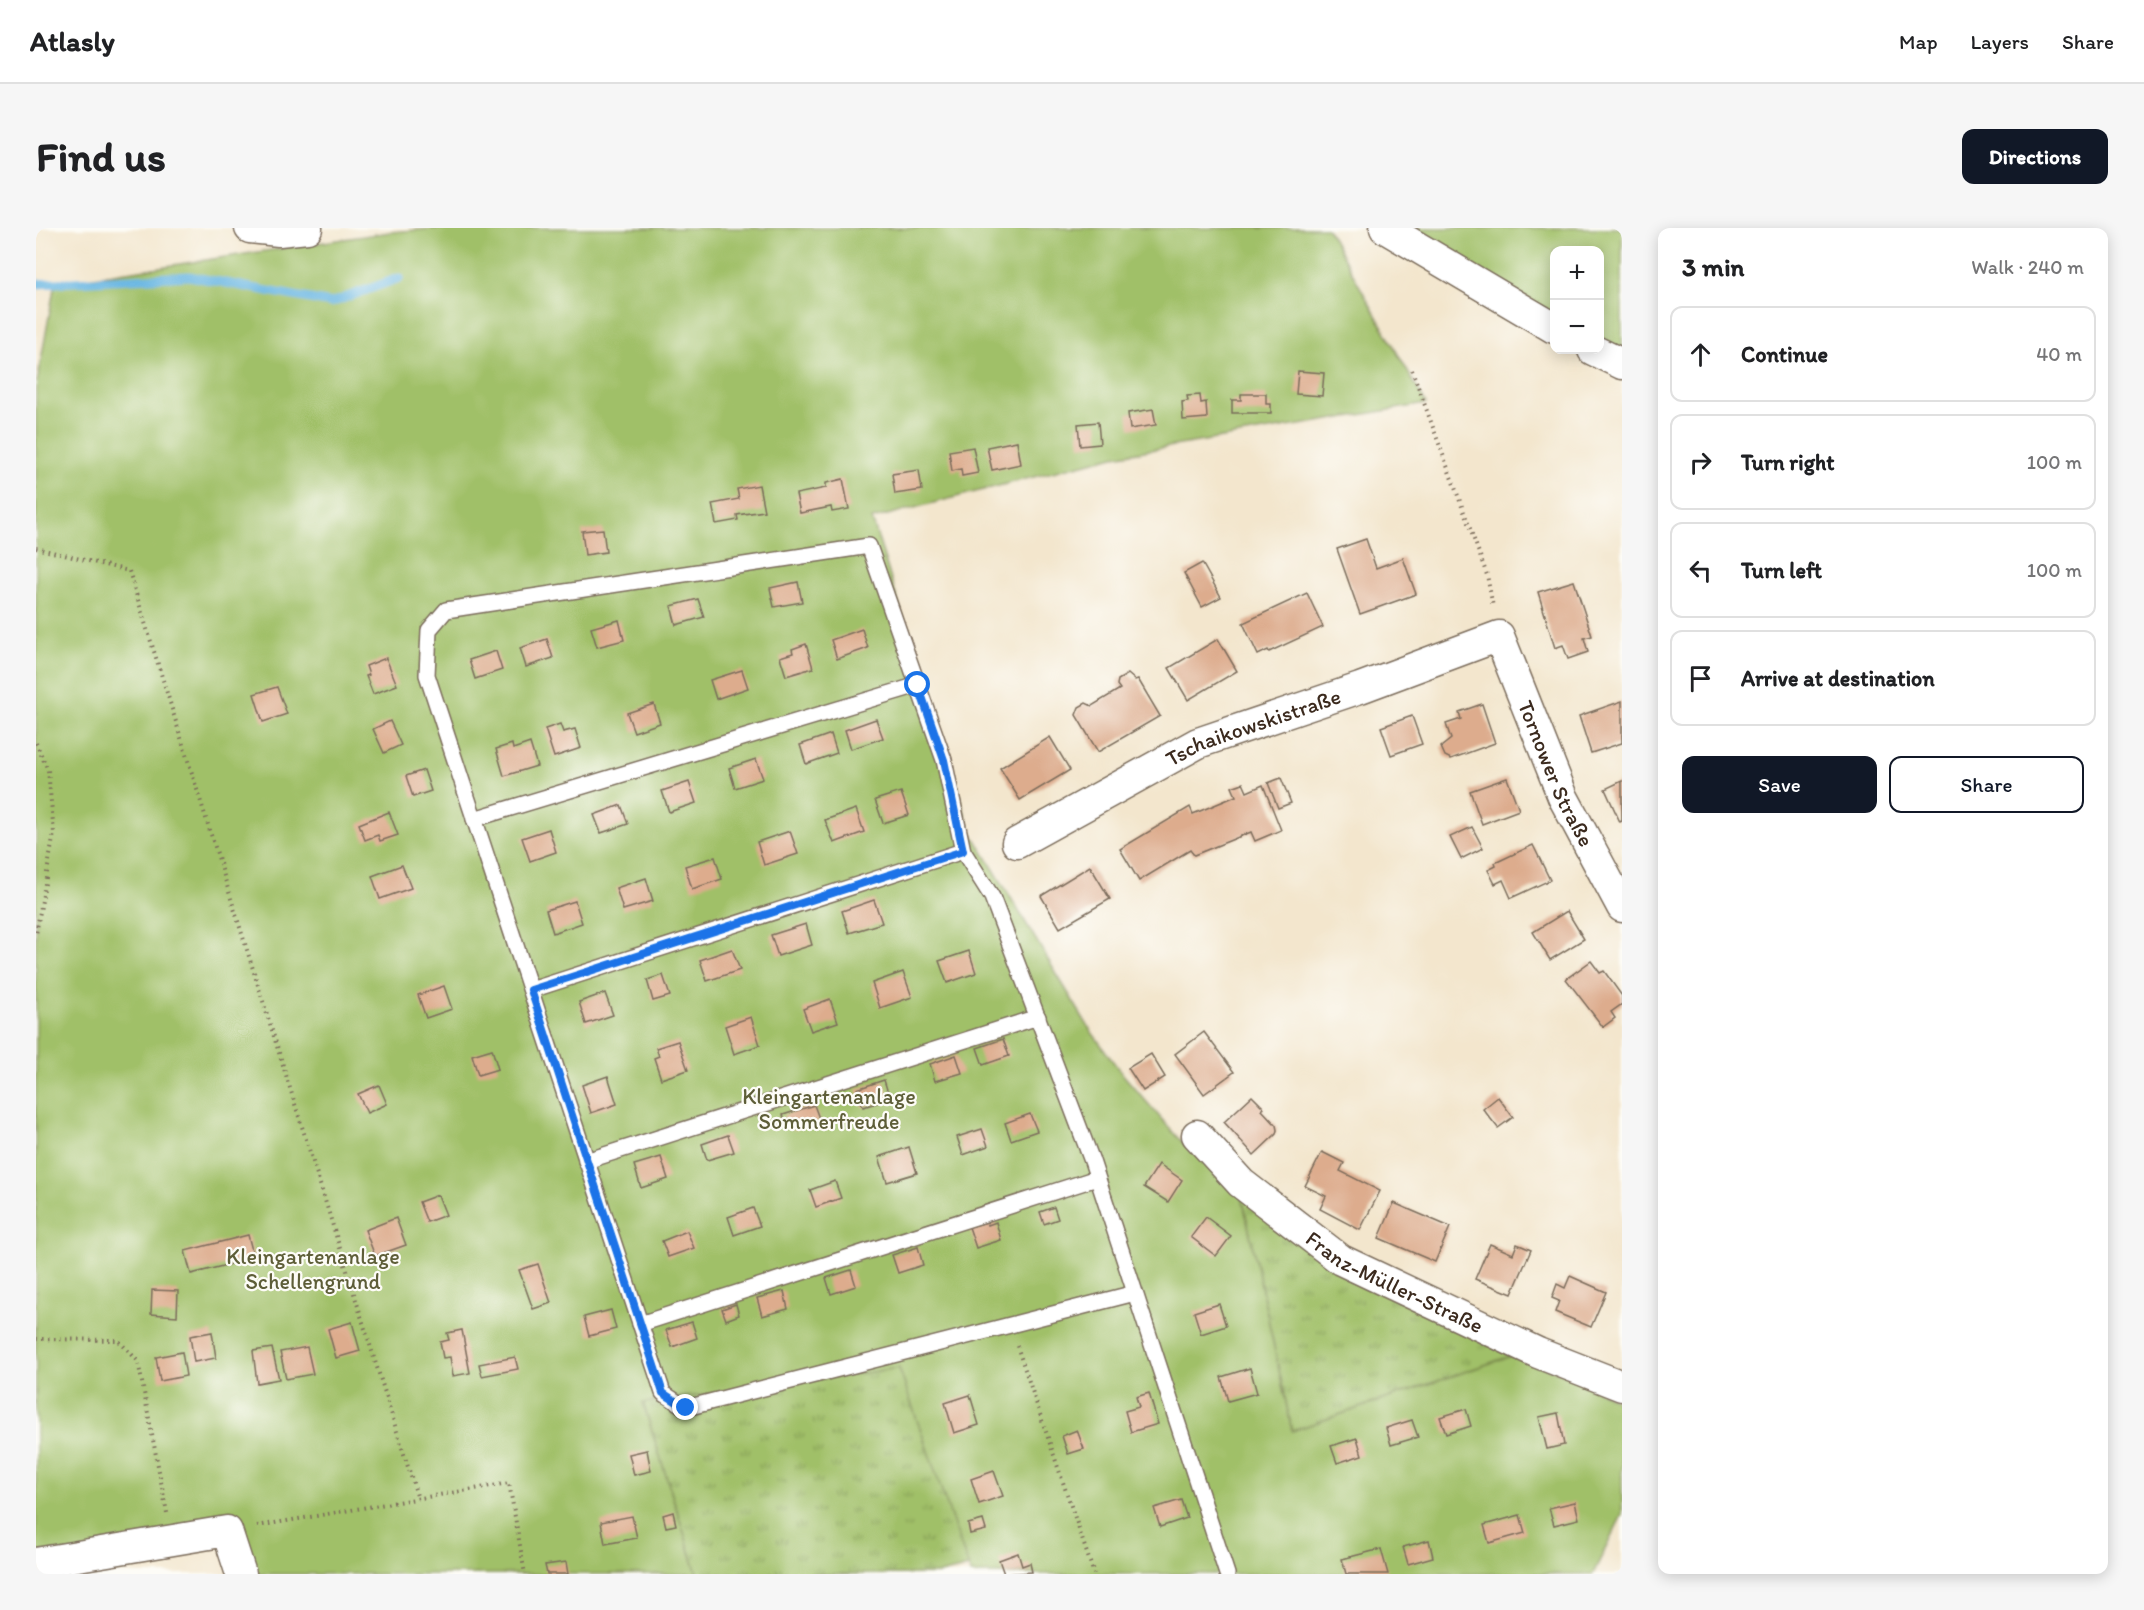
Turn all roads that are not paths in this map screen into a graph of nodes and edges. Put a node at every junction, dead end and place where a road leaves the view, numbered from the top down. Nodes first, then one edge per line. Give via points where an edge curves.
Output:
1 (250, 228) edge
2 (307, 228) edge
3 (1385, 228) edge
4 (1550, 326) edge
5 (1601, 354) edge
6 (1622, 364) edge
7 (1499, 636) joint
8 (918, 685) junction
9 (474, 819) junction
10 (1017, 843) dead end
11 (963, 851) junction
12 (1622, 907) edge
13 (531, 990) junction
14 (1038, 1017) junction
15 (1197, 1135) dead end
16 (586, 1161) junction
17 (1097, 1178) junction
18 (1135, 1293) junction
19 (640, 1324) junction
20 (1622, 1386) edge
21 (36, 1563) edge
22 (241, 1574) edge
23 (1227, 1574) edge

1 - 2 street
3 - 4 street
5 - 6 street
7 - 10 street, Tschaikowskistraße via 1198,743
7 - 12 street, Tornower Straße via 1563,796
8 - 9 lane
8 - 9 lane via 870,546 446,610 429,630 427,675
8 - 11 lane via 944,760
9 - 13 lane
11 - 13 lane
11 - 14 lane via 992,897
13 - 16 lane
14 - 16 lane
14 - 17 lane
15 - 20 street, Franz-Müller-Straße via 1241,1183 1341,1260 1538,1353
16 - 19 lane
17 - 18 lane
17 - 19 lane
18 - 19 lane via 686,1408 663,1393
18 - 23 lane
21 - 22 street via 227,1531

